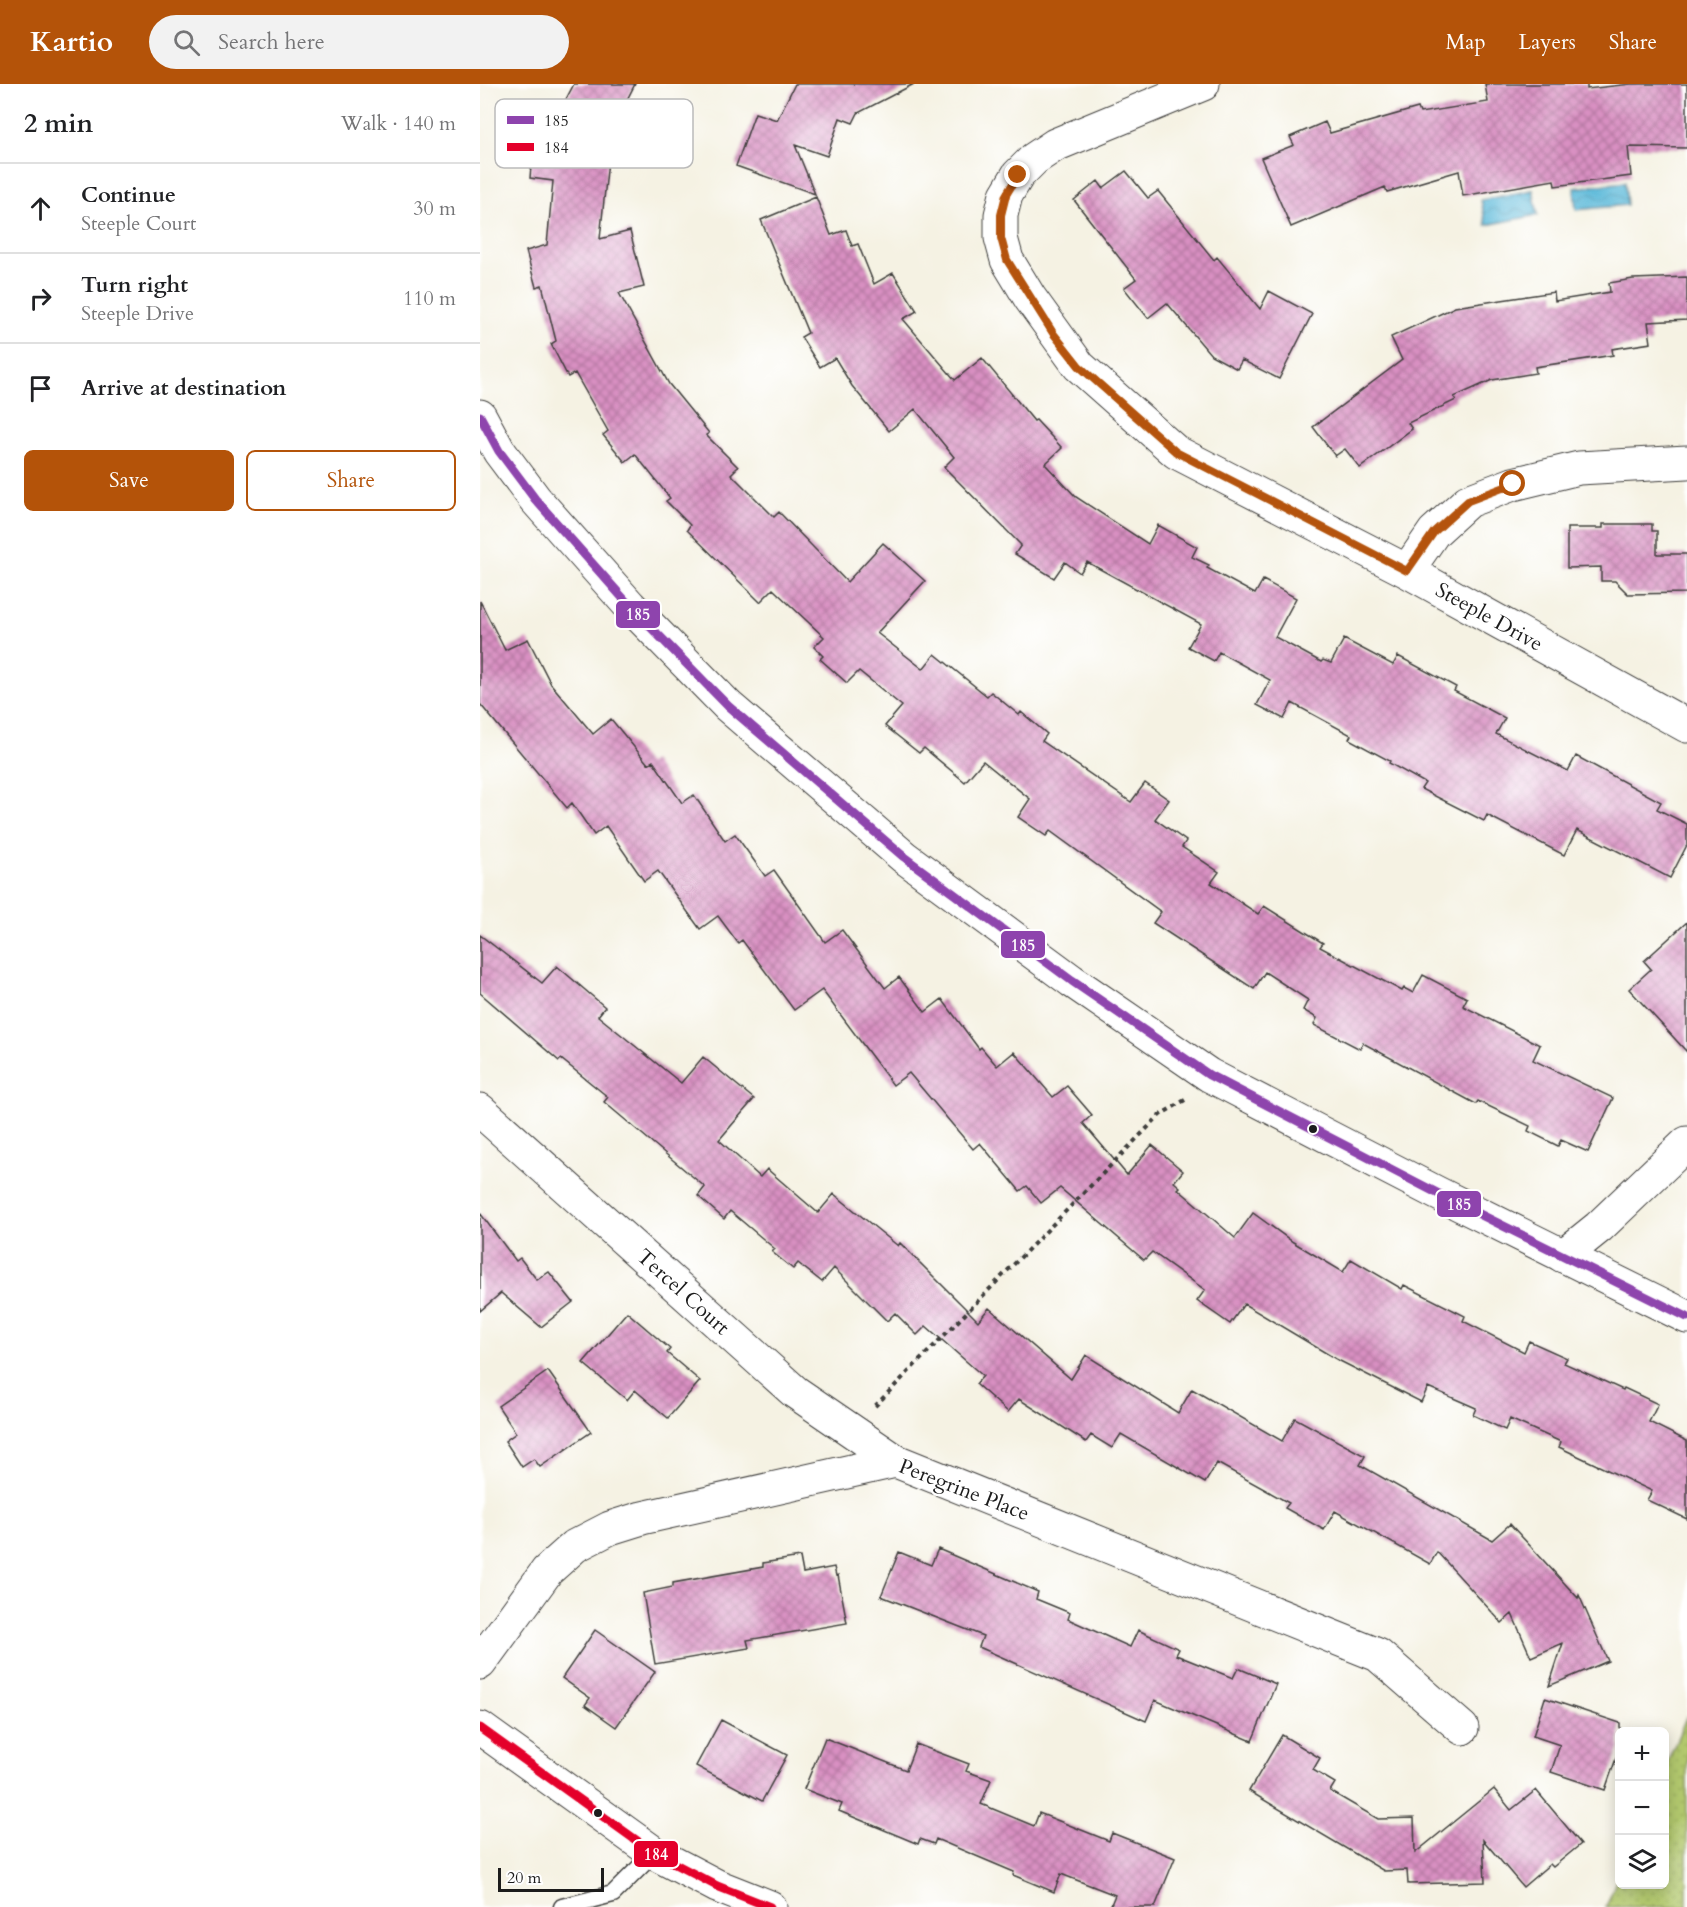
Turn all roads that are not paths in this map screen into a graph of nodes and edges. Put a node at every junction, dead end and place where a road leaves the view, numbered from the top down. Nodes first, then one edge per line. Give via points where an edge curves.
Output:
1 (1203, 84) edge
2 (480, 416) edge
3 (1687, 462) edge
4 (1407, 571) junction
5 (1687, 726) edge
6 (480, 1110) edge
7 (1687, 1143) edge
8 (1563, 1256) junction
9 (1687, 1317) edge
10 (896, 1461) junction
11 (480, 1663) edge
12 (480, 1728) edge
13 (1462, 1728) dead end
14 (654, 1853) junction
15 (562, 1907) edge
16 (770, 1907) edge

1 - 4 street, Steeple Drive via 1055,145 1034,159 1006,195 1001,238 1007,260 1079,366 1176,452
2 - 8 street via 535,500 630,606 729,706 904,857 1072,981 1209,1075
3 - 4 street via 1579,468 1513,484 1468,501 1434,532
4 - 5 street, Steeple Drive
6 - 10 street, Tercel Court via 795,1392
7 - 8 street
8 - 9 street
10 - 11 street, Peregrine Place via 610,1528 575,1546 547,1571
10 - 13 street, Peregrine Place via 1378,1655
12 - 14 street
14 - 15 lane via 613,1894
14 - 16 street via 717,1886

